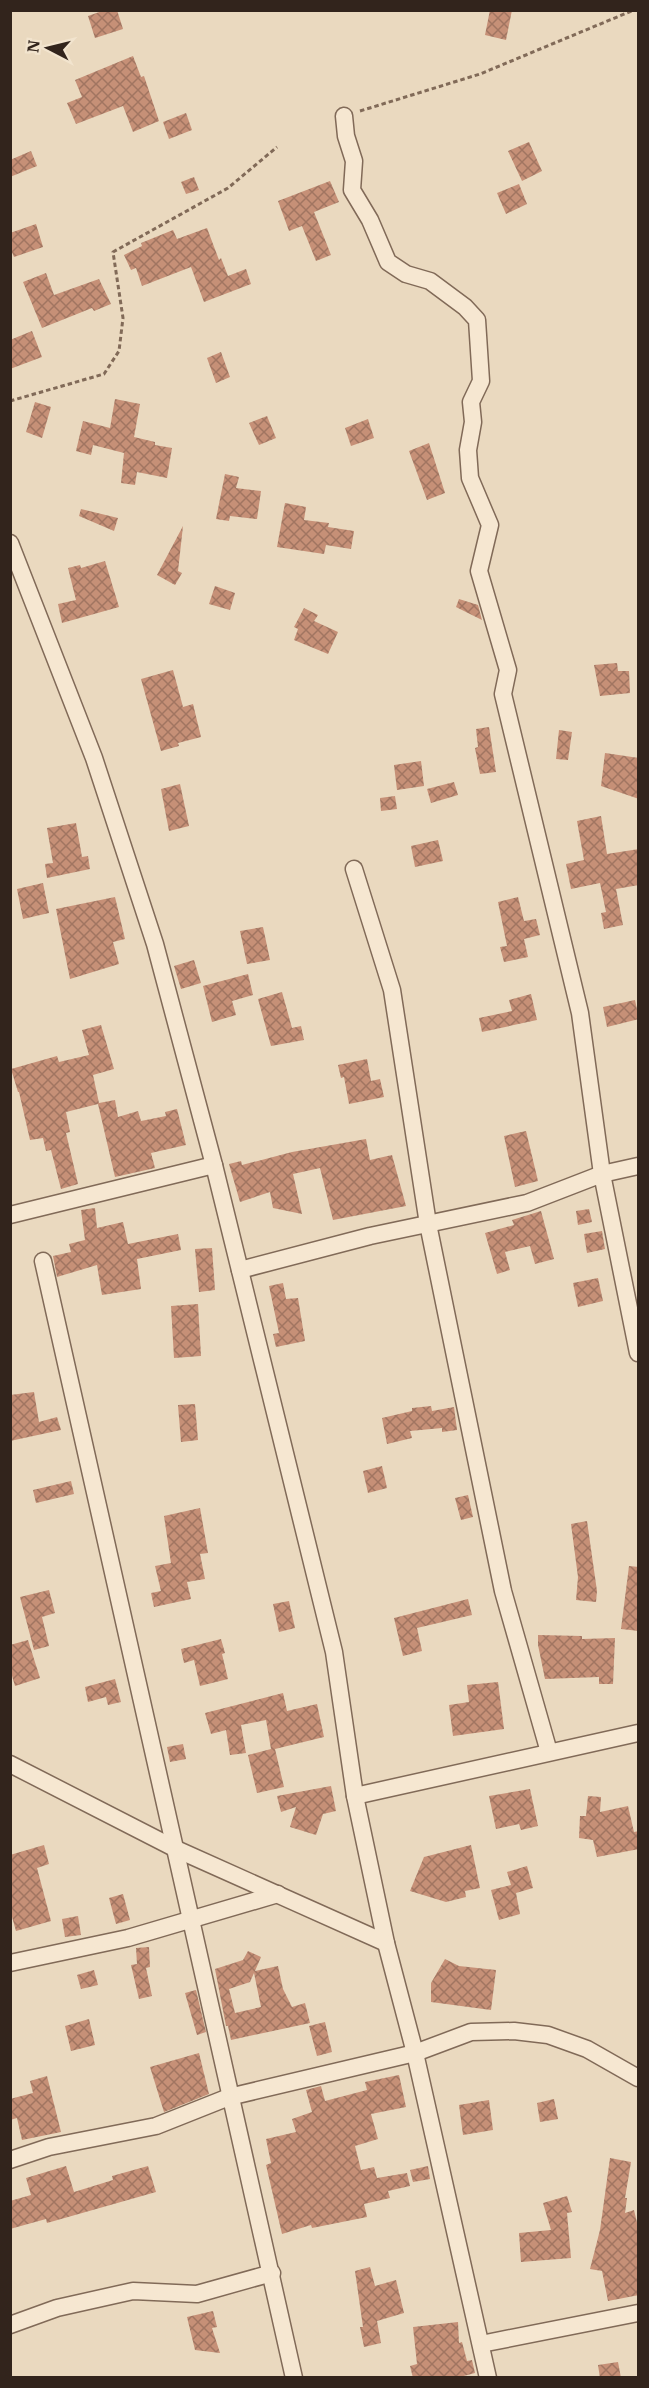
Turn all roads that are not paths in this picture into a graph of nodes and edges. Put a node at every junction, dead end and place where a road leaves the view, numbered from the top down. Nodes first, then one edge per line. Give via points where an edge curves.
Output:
1 (344, 116) road end
2 (10, 543) edge
3 (354, 869) dead end
4 (214, 1165) junction
5 (639, 1166) edge
6 (603, 1174) junction
7 (10, 1215) edge
8 (428, 1224) junction
9 (43, 1261) dead end
10 (240, 1270) junction
11 (639, 1353) edge
12 (639, 1733) edge
13 (549, 1752) junction
14 (10, 1764) edge
15 (355, 1796) junction
16 (176, 1849) junction
17 (278, 1894) junction
18 (190, 1919) junction
19 (386, 1943) junction
20 (10, 1963) edge
21 (415, 2053) junction
22 (639, 2078) edge
23 (230, 2097) junction
24 (10, 2160) edge
25 (272, 2272) junction
26 (639, 2313) edge
27 (10, 2325) edge
28 (481, 2344) junction
29 (294, 2378) edge
30 (488, 2378) edge

1 - 6 street via 354,161 352,190 388,261 406,274 430,281 477,320 481,381 471,402 473,422 468,459 470,478 490,525 479,571 508,670 503,694 580,1013
2 - 4 street via 94,758 155,944
3 - 8 street via 392,990
4 - 7 street
4 - 10 street
5 - 6 street
6 - 8 street via 527,1203
6 - 11 street
8 - 10 street
8 - 13 street via 503,1591
9 - 16 street
10 - 15 street via 334,1652
12 - 13 street
13 - 15 street
14 - 16 street
15 - 19 street
16 - 17 street
16 - 18 street
17 - 18 street
17 - 19 street
18 - 20 street via 128,1938
18 - 23 street
19 - 21 street
21 - 22 street via 471,2032 514,2031 548,2035
21 - 23 street
21 - 28 street
23 - 24 street via 156,2126 49,2146
23 - 25 street
25 - 27 street via 197,2294 133,2291 57,2308
25 - 29 street
26 - 28 street
28 - 30 street

